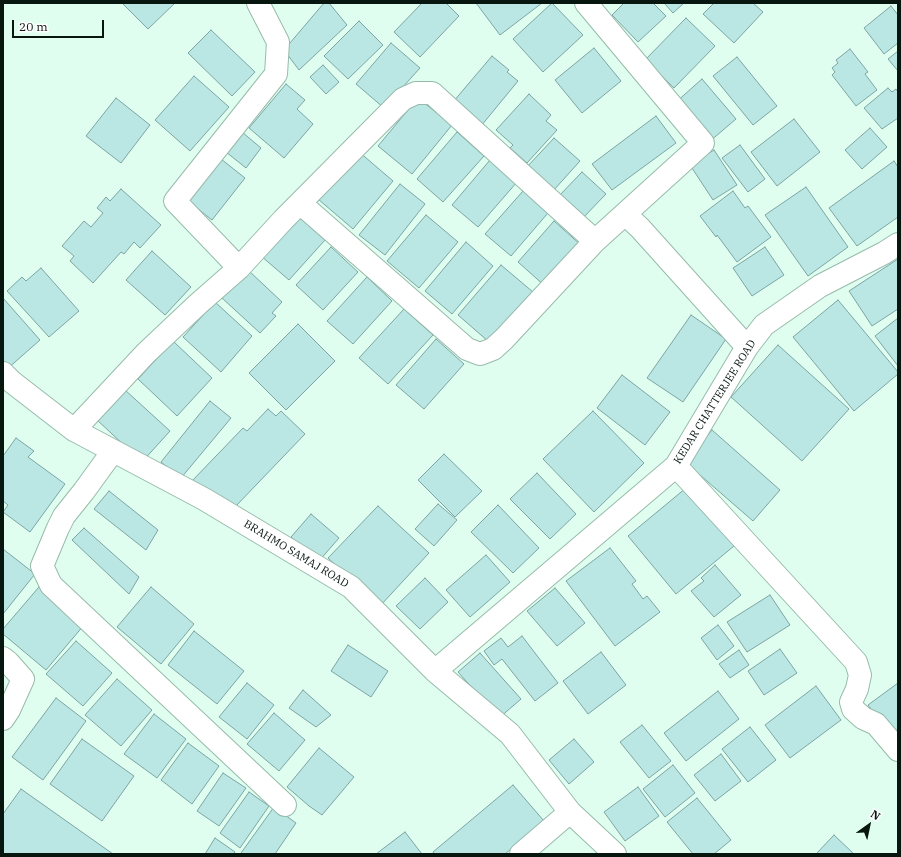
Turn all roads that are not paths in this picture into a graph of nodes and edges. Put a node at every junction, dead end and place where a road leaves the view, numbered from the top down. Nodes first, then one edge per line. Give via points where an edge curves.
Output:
1 (258, 3) edge
2 (598, 7) edge
3 (300, 203) junction
4 (625, 214) junction
5 (596, 241) junction
6 (898, 244) edge
7 (239, 268) junction
8 (747, 347) junction
9 (6, 384) edge
10 (74, 430) junction
11 (113, 451) junction
12 (676, 466) junction
13 (3, 658) edge
14 (435, 672) junction
15 (3, 719) edge
16 (898, 750) edge
17 (285, 805) dead end
18 (570, 812) junction
19 (521, 854) edge
20 (615, 854) edge

1 - 7 street via 278,42 276,74 176,201
2 - 4 street via 703,143
3 - 5 street via 404,99 416,93 432,93
3 - 5 street via 468,349 480,354 492,349 504,338
3 - 7 street
4 - 5 street
4 - 8 street
6 - 8 street, KEDAR CHATTERJEE ROAD via 820,286 764,325
7 - 10 street via 146,353
8 - 12 street, KEDAR CHATTERJEE ROAD
9 - 10 street, BRAHMO SAMAJ ROAD
10 - 11 street, BRAHMO SAMAJ ROAD
11 - 14 street, BRAHMO SAMAJ ROAD via 204,499 351,587
11 - 17 street via 64,516 58,528 42,566 51,585
12 - 14 street, KEDAR CHATTERJEE ROAD
12 - 16 street via 856,662 860,675 851,702 853,709 876,724
13 - 15 street via 23,679
14 - 18 street, BRAHMO SAMAJ ROAD via 510,734
18 - 19 street
18 - 20 street, BRAHMO SAMAJ ROAD

